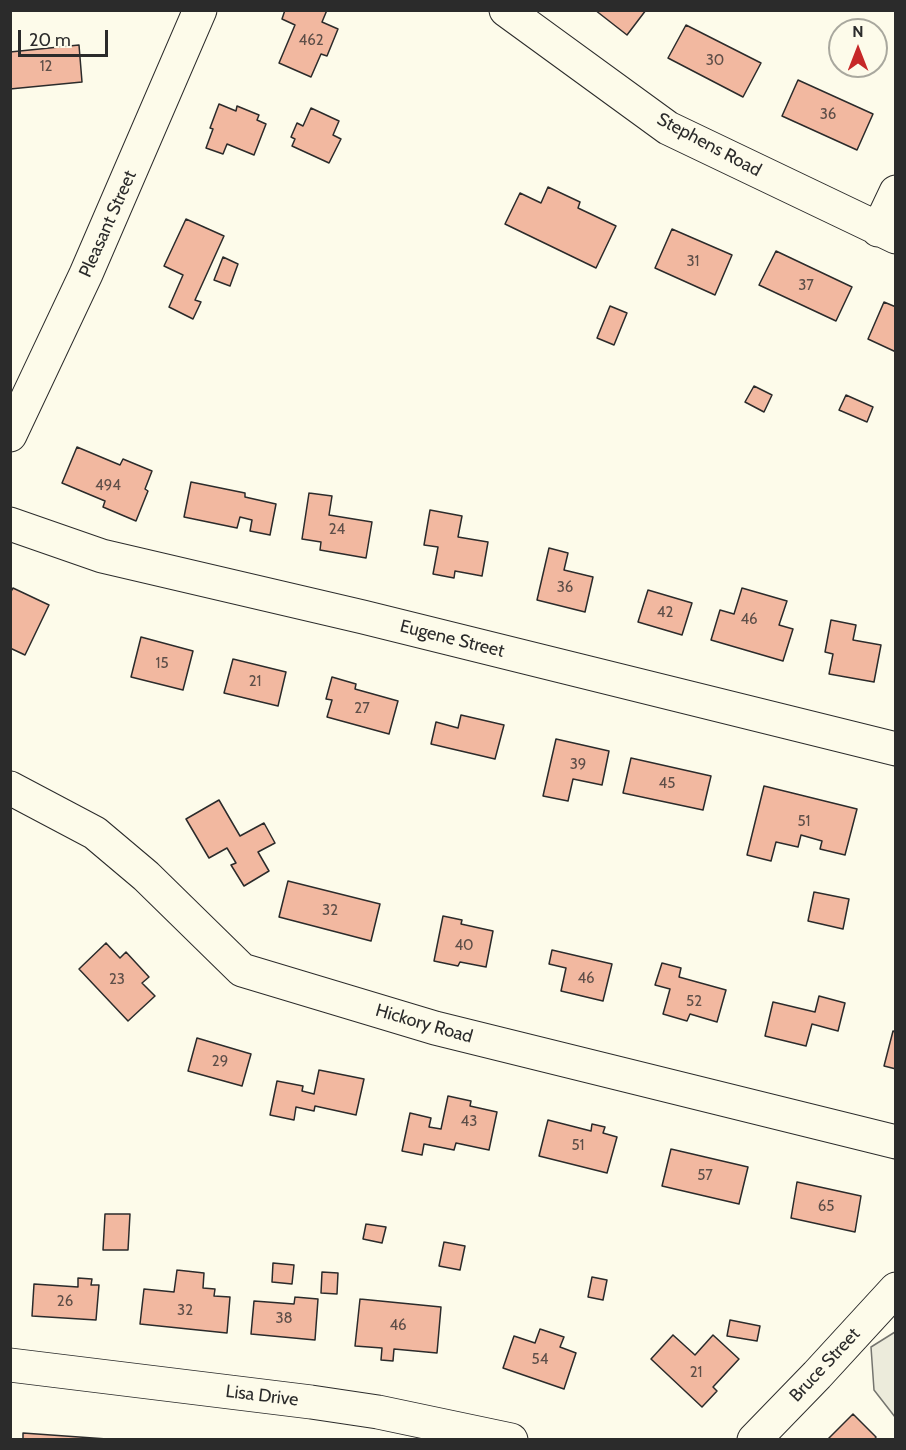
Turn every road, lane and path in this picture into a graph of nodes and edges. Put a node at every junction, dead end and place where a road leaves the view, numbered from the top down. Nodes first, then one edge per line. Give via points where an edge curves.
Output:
1 (201, 10) edge
2 (506, 10) edge
3 (896, 192) edge
4 (887, 233) edge
5 (10, 435) edge
6 (10, 524) edge
7 (896, 749) edge
8 (10, 788) edge
9 (896, 1142) edge
10 (896, 1289) edge
11 (10, 1365) edge
12 (512, 1440) edge
13 (754, 1440) edge

1 - 5 street, Pleasant Street via 86,274
2 - 4 street, Stephens Road via 668,128
3 - 4 street
6 - 7 street, Eugene Street via 102,556
8 - 9 street, Hickory Road via 95,833 146,876 242,970 435,1028
10 - 13 street, Bruce Street
11 - 12 street, Lisa Drive via 378,1412

